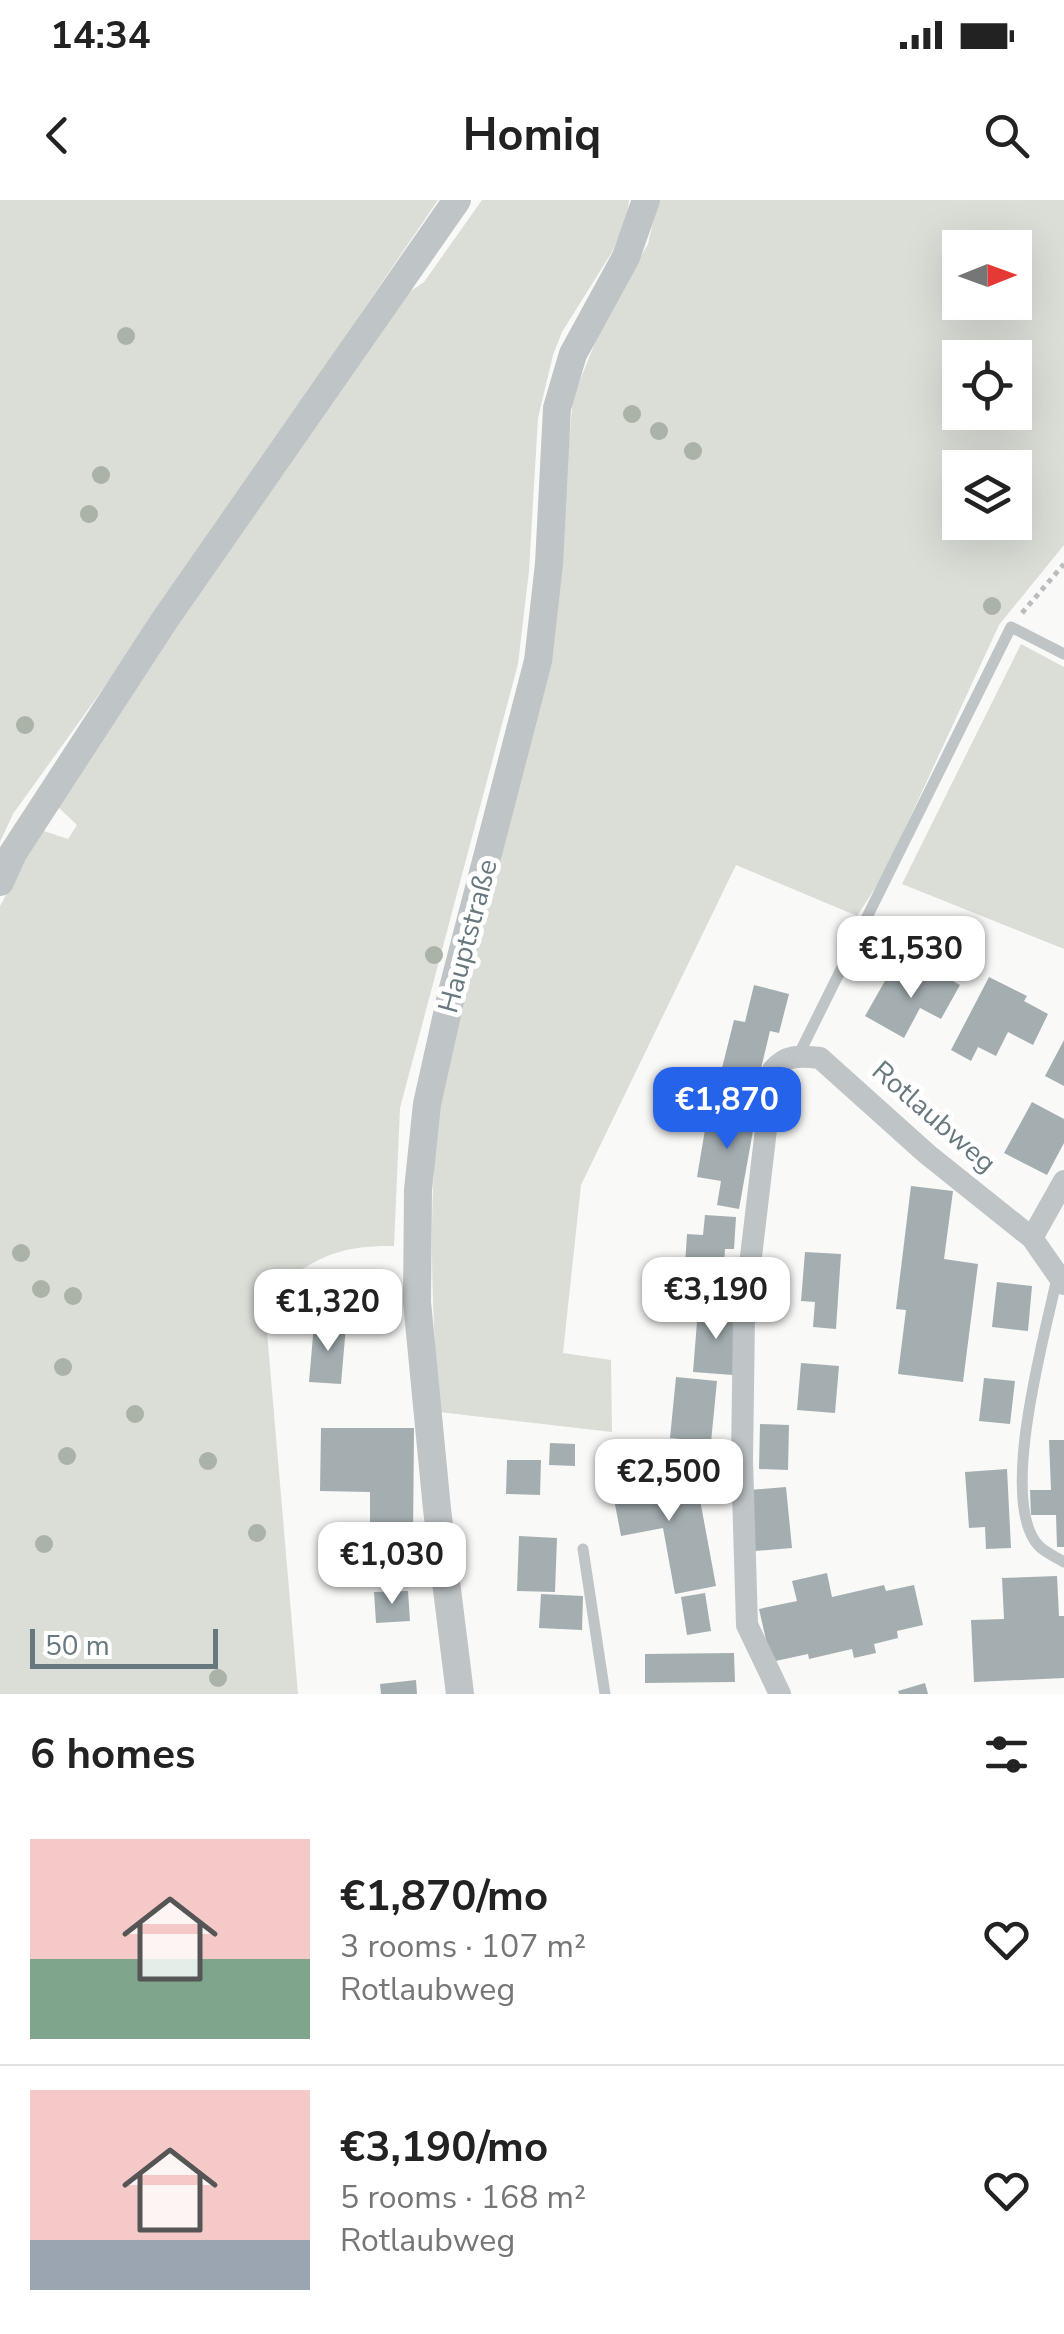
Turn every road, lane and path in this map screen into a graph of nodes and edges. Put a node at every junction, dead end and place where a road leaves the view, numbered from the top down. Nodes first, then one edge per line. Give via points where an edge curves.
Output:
1 (457, 200) edge
2 (646, 200) edge
3 (1064, 564) edge
4 (1011, 627) junction
5 (1064, 654) edge
6 (0, 882) edge
7 (798, 1056) junction
8 (1064, 1181) edge
9 (1032, 1238) junction
10 (1061, 1280) edge
11 (583, 1549) dead end
12 (1064, 1562) edge
13 (460, 1694) edge
14 (605, 1694) edge
15 (780, 1694) edge

1 - 6 street via 164,622
2 - 13 street, Hauptstraße via 626,257 572,354 557,408 538,661 427,1104 417,1302
3 - 4 path
4 - 5 lane
4 - 7 lane
7 - 9 street, Rotlaubweg via 820,1058
7 - 15 street via 773,1070 744,1316 747,1625
8 - 9 street
9 - 10 street, Rotlaubweg
10 - 12 lane via 1022,1463 1024,1519 1038,1546
11 - 14 lane

